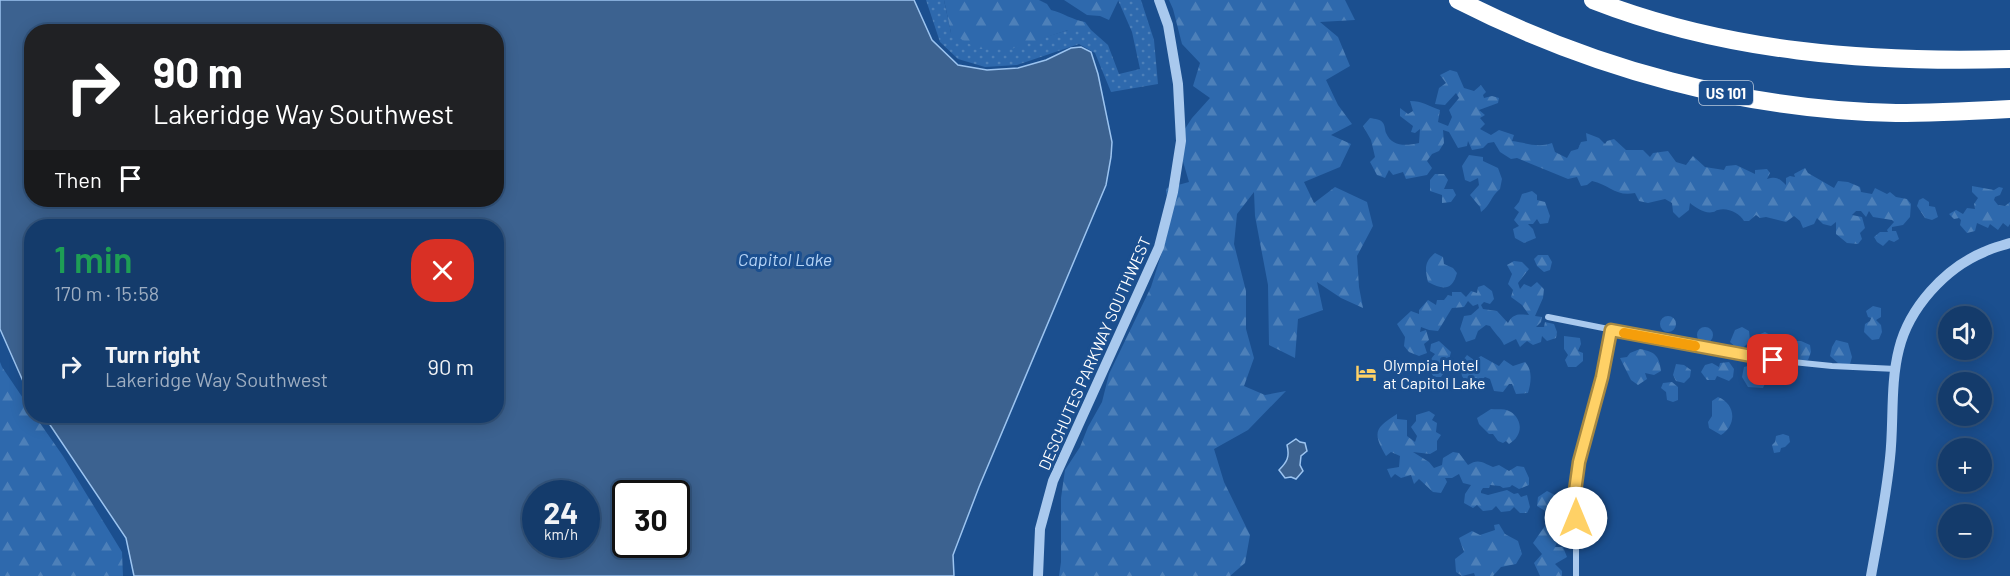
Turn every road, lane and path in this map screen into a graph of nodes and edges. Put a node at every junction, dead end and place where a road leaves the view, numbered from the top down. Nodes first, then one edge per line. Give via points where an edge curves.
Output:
1 (1159, 0) edge
2 (1458, 0) edge
3 (1593, 0) edge
4 (2010, 59) edge
5 (2010, 109) edge
6 (2010, 243) edge
7 (1548, 317) dead end
8 (1611, 330) junction
9 (1896, 369) junction
10 (1038, 576) edge
11 (1576, 576) edge
12 (1871, 576) edge

1 - 10 street, DESCHUTES PARKWAY SOUTHWEST via 1168,25 1178,84 1180,141 1173,192 1159,247 1053,481 1040,529
2 - 5 highway, US 101 via 1570,51 1723,93 1873,111
3 - 4 highway via 1669,26 1776,48 1884,59
6 - 9 street via 1982,252 1956,268 1922,302 1899,348
7 - 8 street
8 - 9 street via 1754,358
8 - 11 street via 1576,481
9 - 12 street via 1889,468

